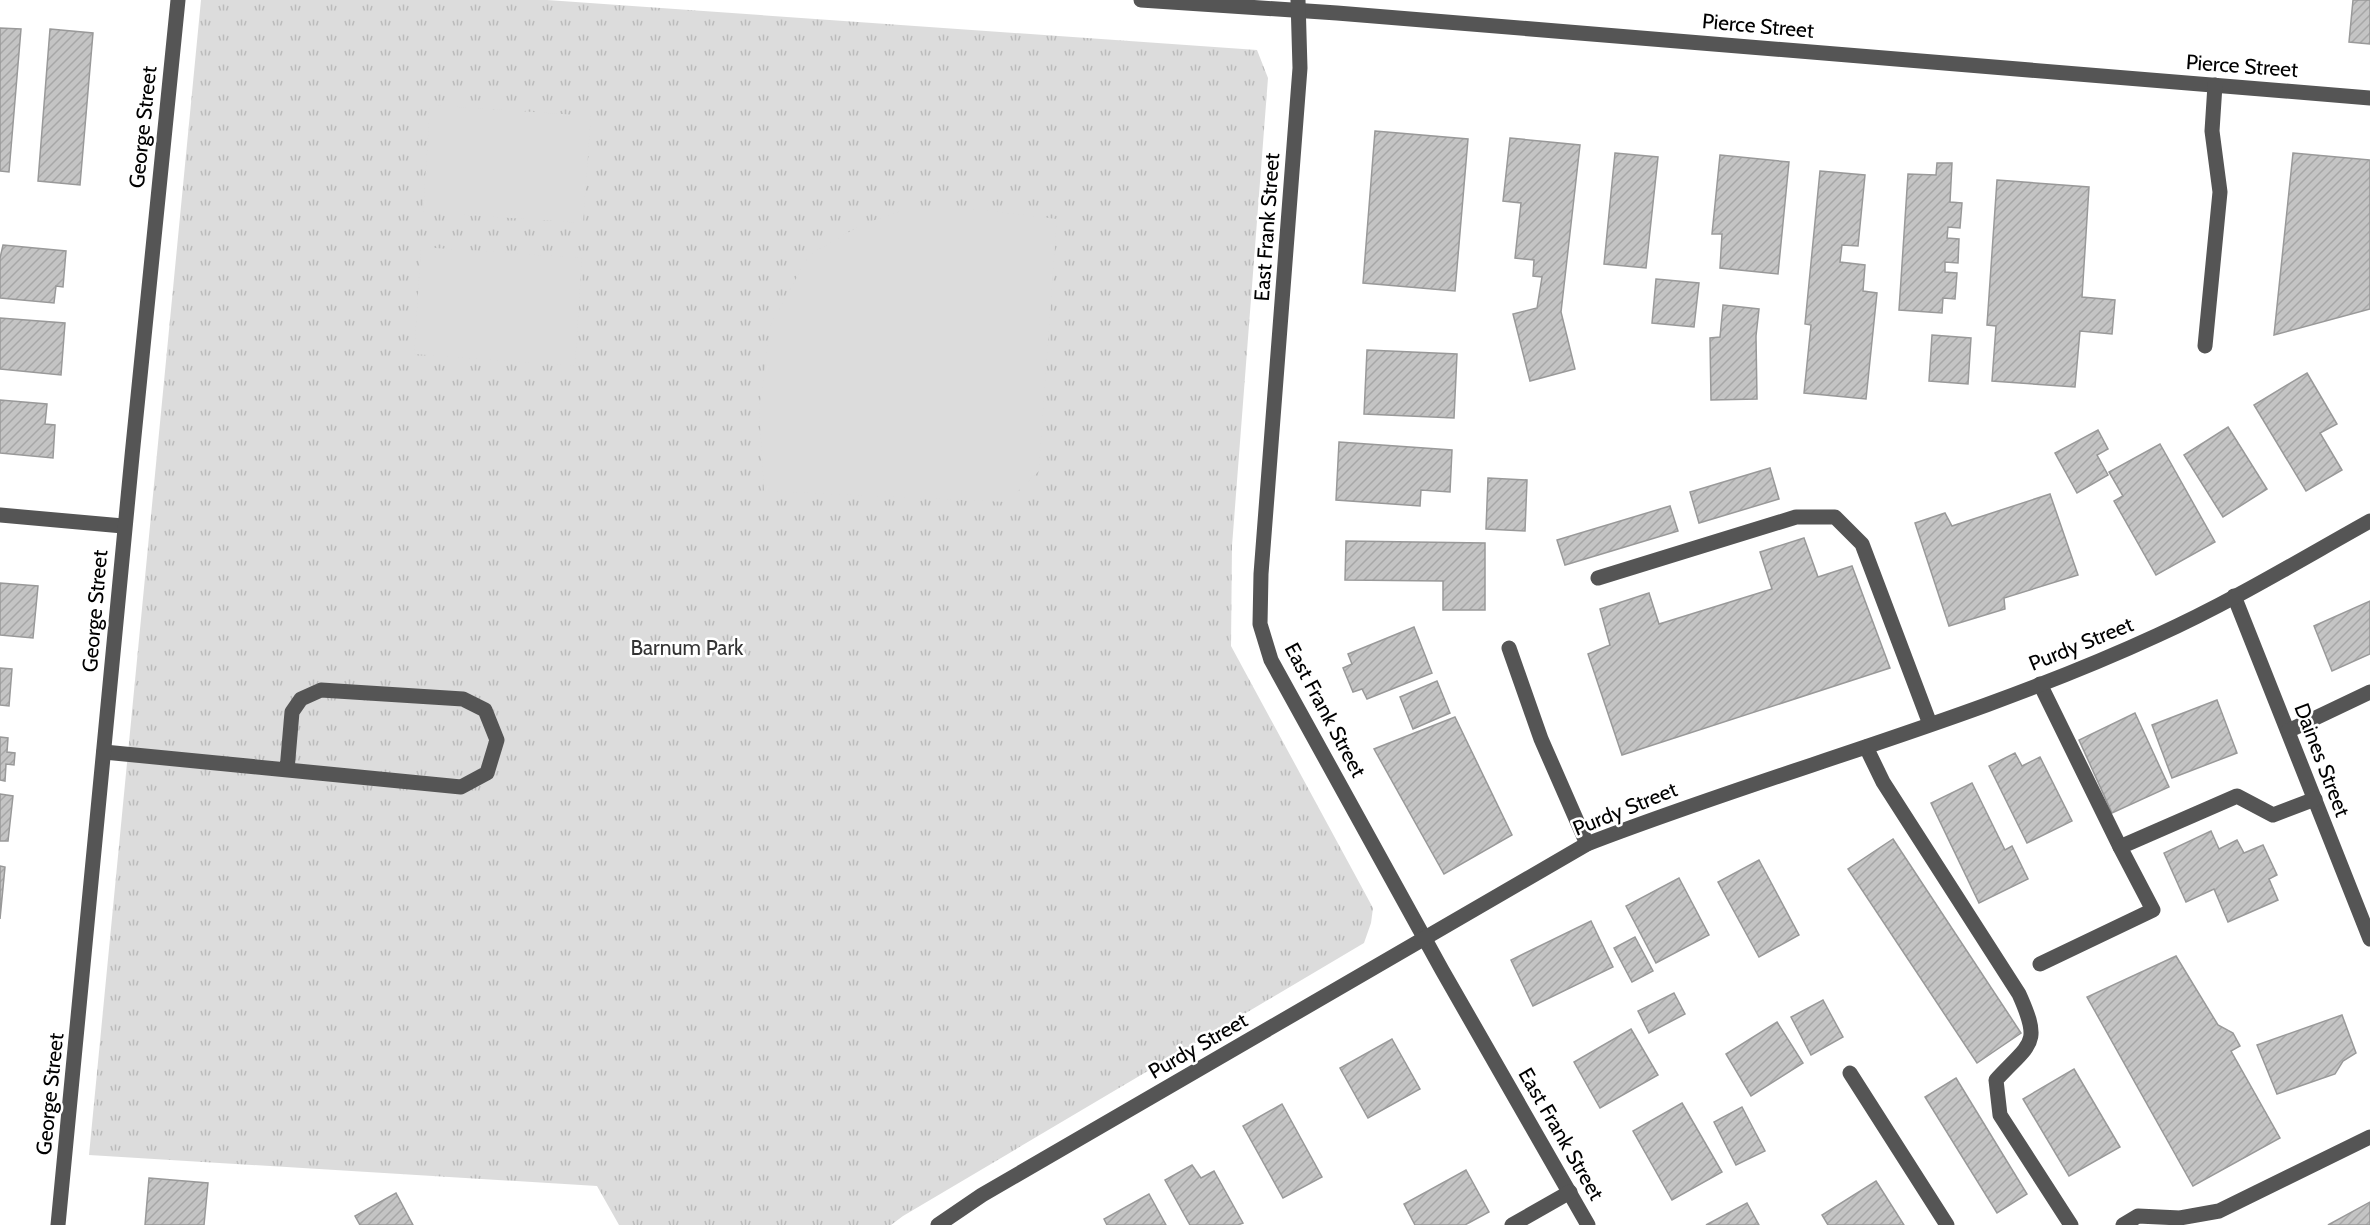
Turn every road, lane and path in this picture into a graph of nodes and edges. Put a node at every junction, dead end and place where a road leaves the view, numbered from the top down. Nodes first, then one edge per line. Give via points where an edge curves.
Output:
1 (178, 0) edge
2 (1141, 0) edge
3 (1298, 5) edge
4 (2214, 85) junction
5 (2370, 98) edge
6 (2205, 346) dead end
7 (0, 515) edge
8 (2370, 521) edge
9 (123, 526) junction
10 (1598, 578) dead end
11 (2234, 596) junction
12 (1509, 648) dead end
13 (2040, 684) junction
14 (2370, 692) edge
15 (1930, 724) junction
16 (2288, 731) junction
17 (1866, 747) junction
18 (104, 752) junction
19 (287, 770) junction
20 (2315, 800) junction
21 (1587, 844) junction
22 (2120, 847) junction
23 (1426, 937) junction
24 (2370, 939) edge
25 (2040, 964) dead end
26 (1850, 1073) dead end
27 (2370, 1137) edge
28 (1570, 1192) junction
29 (58, 1225) edge
30 (938, 1225) edge
31 (1512, 1225) edge
32 (1588, 1225) edge
33 (1947, 1225) edge
34 (2071, 1225) edge
35 (2123, 1225) edge

1 - 9 street, George Street
2 - 3 street, Pierce Street
3 - 4 street, Pierce Street
3 - 23 street, East Frank Street via 1300,68 1260,624 1271,660
4 - 5 street, Pierce Street
4 - 6 street via 2212,130 2220,192
7 - 9 street
8 - 11 street, Purdy Street
9 - 18 street, George Street
10 - 15 street via 1796,517 1835,517 1862,544
11 - 13 street, Purdy Street via 2159,635
11 - 16 street, Daines Street
12 - 21 street via 1541,739
13 - 15 street, Purdy Street
13 - 22 street
14 - 16 street
15 - 17 street, Purdy Street
16 - 20 street, Daines Street
17 - 21 street, Purdy Street via 1672,811
17 - 34 street via 1883,782 2019,994 2032,1024 2031,1041 1996,1080 2000,1114
18 - 19 street
18 - 29 street, George Street
19 - 19 street via 461,787 487,773 497,740 485,710 463,699 321,690 301,699 292,712
20 - 22 street via 2273,815 2237,796
20 - 24 street, Daines Street
21 - 23 street, Purdy Street
22 - 25 street via 2153,910
23 - 28 street, East Frank Street
23 - 30 street, Purdy Street via 982,1195
26 - 33 street
27 - 35 street via 2219,1211 2180,1218 2138,1216
28 - 31 street
28 - 32 street, East Frank Street

